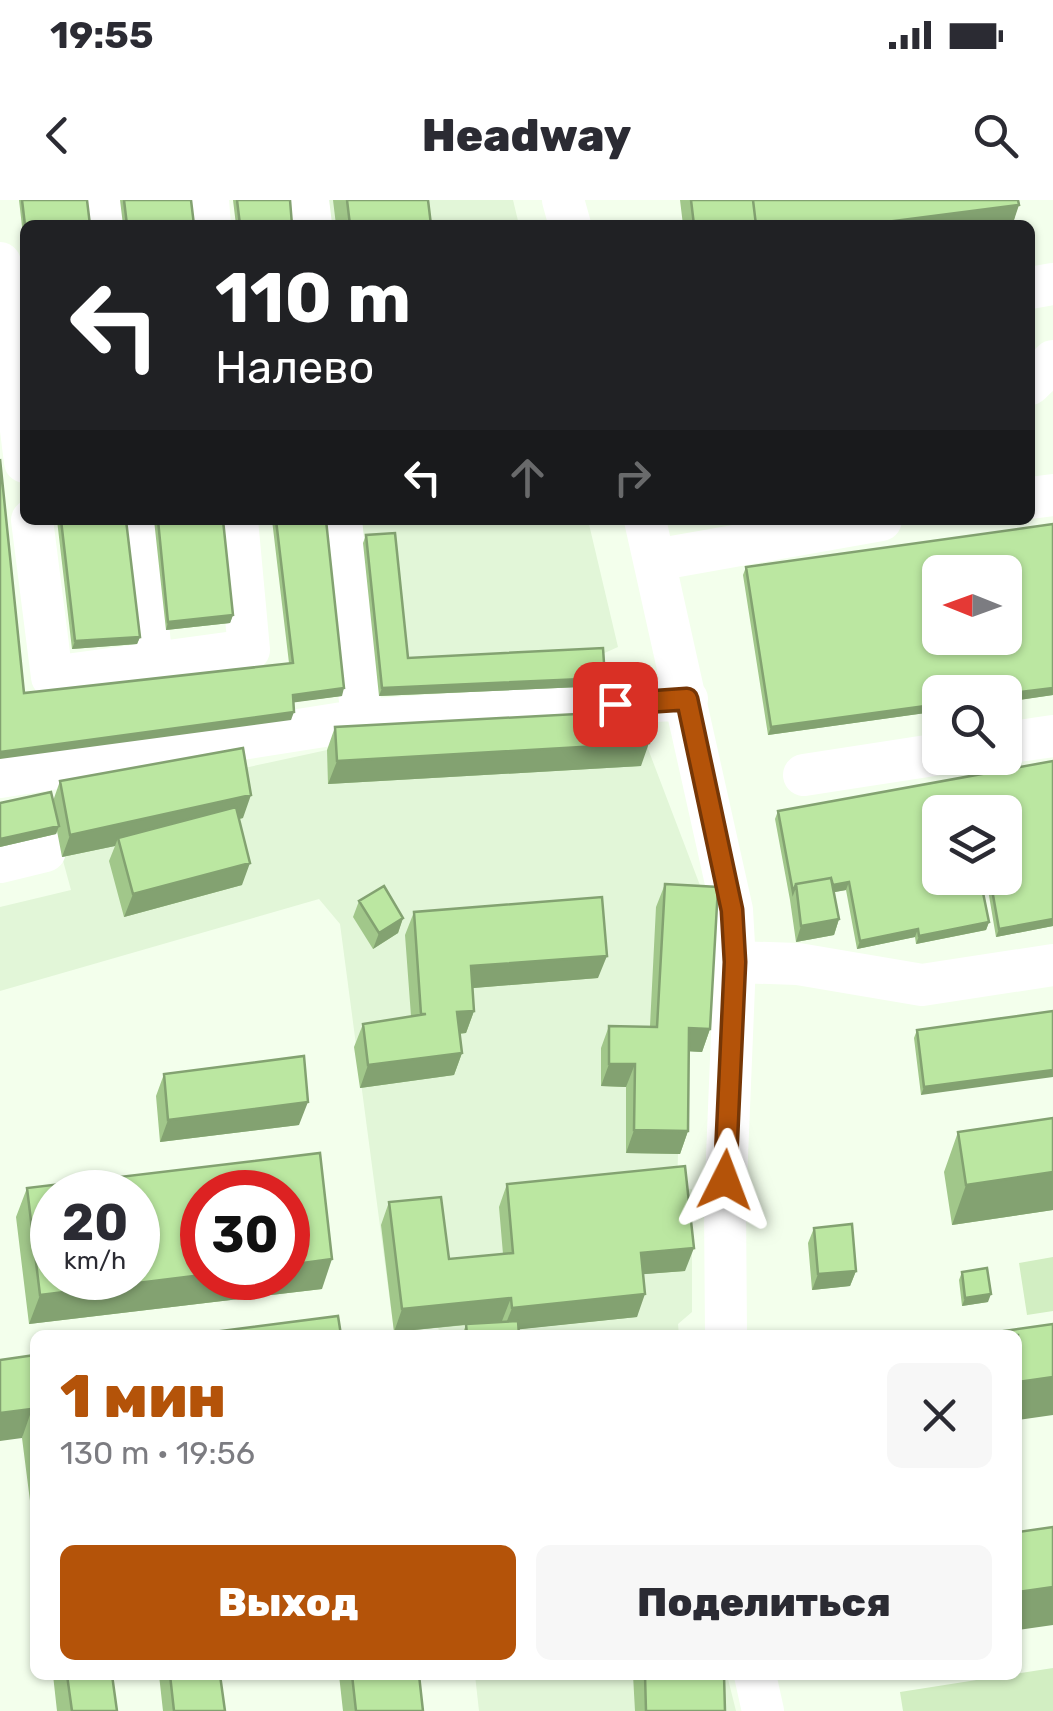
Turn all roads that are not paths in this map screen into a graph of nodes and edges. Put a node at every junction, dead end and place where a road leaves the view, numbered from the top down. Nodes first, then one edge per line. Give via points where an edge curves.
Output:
1 (0, 263) edge
2 (1053, 360) edge
3 (1035, 379) edge
4 (20, 422) edge
5 (33, 525) edge
6 (138, 525) edge
7 (237, 525) edge
8 (342, 525) edge
9 (811, 525) edge
10 (650, 540) edge
11 (152, 663) junction
12 (687, 699) junction
13 (362, 720) junction
14 (1053, 736) edge
15 (1022, 741) edge
16 (922, 757) edge
17 (804, 775) dead end
18 (0, 778) edge
19 (46, 851) dead end
20 (0, 862) edge
21 (735, 962) junction
22 (1053, 964) edge
23 (726, 1330) edge
24 (755, 1680) edge
25 (762, 1711) edge

1 - 4 street
2 - 3 street
5 - 11 street via 52,676
6 - 11 street
7 - 11 street via 249,650
8 - 13 street
9 - 10 street via 733,548
10 - 12 street
12 - 13 street
12 - 21 street via 732,910
13 - 18 street
14 - 15 street
16 - 17 street
19 - 20 street
21 - 22 street via 798,964 922,985
21 - 23 street
24 - 25 street

